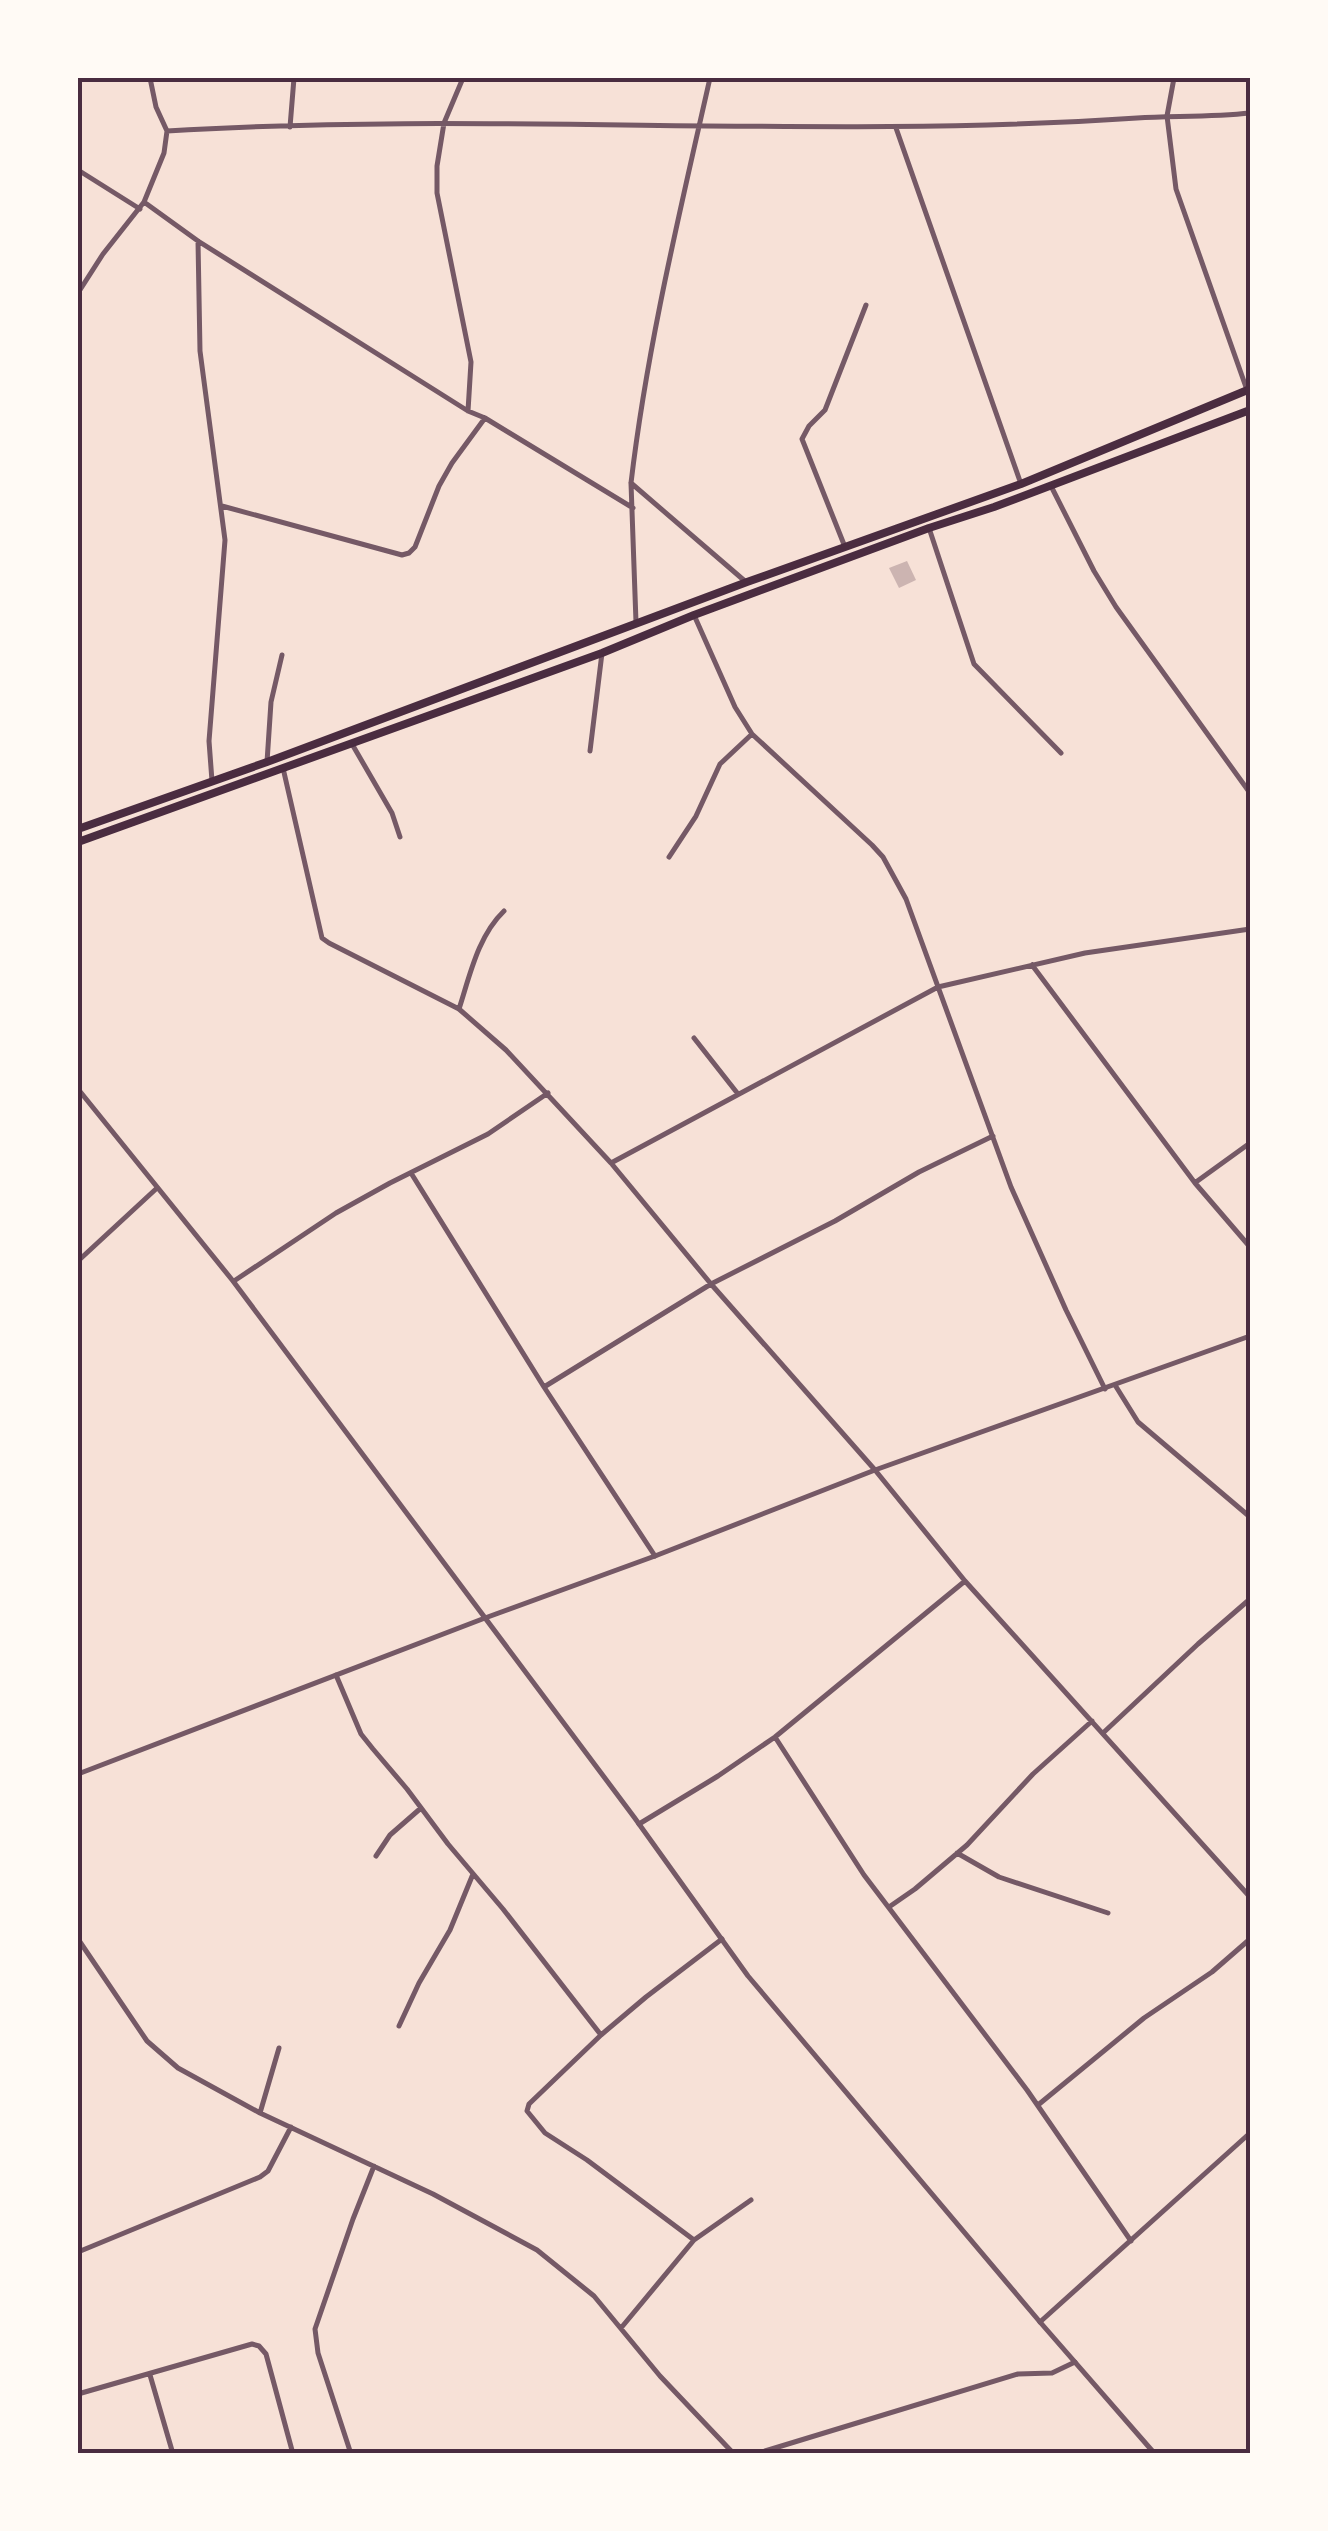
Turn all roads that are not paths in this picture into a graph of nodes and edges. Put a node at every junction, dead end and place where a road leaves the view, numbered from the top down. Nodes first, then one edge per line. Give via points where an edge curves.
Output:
1 (150, 78) edge
2 (294, 78) edge
3 (463, 78) edge
4 (710, 78) edge
5 (1174, 78) edge
6 (1250, 113) edge
7 (1167, 116) junction
8 (444, 123) junction
9 (699, 125) junction
10 (290, 127) junction
11 (896, 128) junction
12 (167, 132) junction
13 (78, 170) edge
14 (144, 202) junction
15 (140, 210) junction
16 (198, 241) junction
17 (78, 291) edge
18 (866, 305) dead end
19 (1249, 390) edge
20 (468, 410) junction
21 (1250, 410) edge
22 (485, 418) junction
23 (631, 483) junction
24 (1021, 484) junction
25 (1051, 486) junction
26 (222, 506) junction
27 (633, 508) junction
28 (929, 528) junction
29 (844, 546) junction
30 (746, 582) junction
31 (694, 615) junction
32 (636, 624) junction
33 (602, 653) junction
34 (282, 654) dead end
35 (752, 734) junction
36 (352, 744) junction
37 (590, 752) dead end
38 (1061, 752) dead end
39 (267, 762) junction
40 (283, 768) junction
41 (212, 781) junction
42 (1250, 790) edge
43 (78, 828) edge
44 (400, 837) dead end
45 (78, 842) edge
46 (668, 857) dead end
47 (504, 911) dead end
48 (1250, 929) edge
49 (1032, 965) junction
50 (938, 987) junction
51 (459, 1009) junction
52 (694, 1038) dead end
53 (78, 1089) edge
54 (548, 1093) junction
55 (738, 1094) junction
56 (992, 1136) junction
57 (1250, 1143) edge
58 (611, 1163) junction
59 (411, 1173) junction
60 (1195, 1183) junction
61 (157, 1188) junction
62 (1250, 1248) edge
63 (78, 1261) edge
64 (233, 1282) junction
65 (711, 1284) junction
66 (1250, 1336) edge
67 (1115, 1386) junction
68 (544, 1387) junction
69 (1105, 1389) junction
70 (876, 1470) junction
71 (1250, 1517) edge
72 (655, 1556) junction
73 (965, 1581) junction
74 (1250, 1598) edge
75 (485, 1618) junction
76 (336, 1675) junction
77 (1092, 1721) junction
78 (1103, 1733) junction
79 (775, 1737) junction
80 (78, 1774) edge
81 (421, 1808) junction
82 (639, 1824) junction
83 (957, 1853) junction
84 (376, 1856) dead end
85 (473, 1874) junction
86 (1250, 1898) edge
87 (889, 1908) junction
88 (1108, 1914) dead end
89 (78, 1939) edge
90 (722, 1939) junction
91 (1250, 1939) edge
92 (399, 2026) dead end
93 (601, 2036) junction
94 (279, 2048) dead end
95 (1038, 2105) junction
96 (260, 2113) junction
97 (290, 2128) junction
98 (1250, 2133) edge
99 (374, 2166) junction
100 (751, 2200) dead end
101 (694, 2240) junction
102 (1131, 2241) junction
103 (78, 2252) edge
104 (1040, 2322) junction
105 (621, 2328) junction
106 (1075, 2362) junction
107 (150, 2375) junction
108 (78, 2394) edge
109 (765, 2451) edge
110 (172, 2454) edge
111 (293, 2454) edge
112 (352, 2454) edge
113 (734, 2454) edge
114 (1155, 2454) edge

1 - 12 street
2 - 10 street
3 - 8 street
4 - 9 street
5 - 7 street
6 - 7 street
7 - 11 street
7 - 19 street via 1176,190
8 - 9 street
8 - 10 street
8 - 20 street via 437,194 471,362
9 - 11 street
9 - 23 street via 643,392
10 - 12 street
11 - 24 street
12 - 14 street
13 - 15 street
14 - 15 street
14 - 16 street
15 - 17 street
16 - 20 street
16 - 26 street via 200,351
18 - 29 street via 825,410 802,439
19 - 24 main road
20 - 22 street
21 - 25 main road
22 - 26 street via 439,486 409,553
22 - 27 street
23 - 27 street
23 - 30 street
24 - 29 main road
25 - 28 main road
25 - 42 street via 1116,607
26 - 41 street via 224,558 208,741
27 - 32 street
28 - 31 main road
28 - 38 street via 974,664
29 - 30 main road
30 - 32 main road
31 - 33 main road
31 - 35 street
32 - 39 main road
33 - 36 main road
33 - 37 street
34 - 39 street
35 - 46 street via 720,764
35 - 50 street via 883,858 906,899
36 - 40 main road
36 - 44 street
39 - 41 main road
40 - 45 main road
40 - 51 street via 322,938
41 - 43 main road
47 - 51 street via 485,937
48 - 49 street
49 - 50 street
49 - 60 street
50 - 55 street
50 - 56 street
51 - 54 street
52 - 55 street
53 - 61 street
54 - 58 street
54 - 59 street via 488,1134
55 - 58 street
56 - 65 street
56 - 69 street
57 - 60 street
58 - 65 street
59 - 64 street via 336,1213
59 - 68 street
60 - 62 street
61 - 63 street
61 - 64 street
64 - 75 street
65 - 68 street
65 - 70 street
66 - 67 street
67 - 69 street
67 - 71 street via 1138,1422
68 - 72 street
69 - 70 street
70 - 72 street
70 - 73 street
72 - 75 street
73 - 77 street
73 - 79 street
74 - 78 street
75 - 76 street
75 - 82 street
76 - 80 street
76 - 81 street via 362,1734
77 - 78 street
77 - 83 street
78 - 86 street
79 - 82 street
79 - 87 street
81 - 84 street
81 - 85 street
82 - 90 street
83 - 87 street
83 - 88 street via 999,1877
85 - 92 street
85 - 93 street
87 - 95 street
89 - 96 street via 147,2041 178,2068
90 - 93 street
90 - 104 street
91 - 95 street
93 - 101 street via 527,2111 544,2133
94 - 96 street
95 - 102 street
96 - 97 street
97 - 99 street
97 - 103 street via 260,2177
98 - 102 street
99 - 105 street via 537,2250 594,2296
99 - 112 street via 316,2329
100 - 101 street
101 - 105 street
102 - 104 street
104 - 106 street
105 - 113 street
106 - 109 street
106 - 114 street
107 - 108 street
107 - 110 street
107 - 111 street via 260,2346

